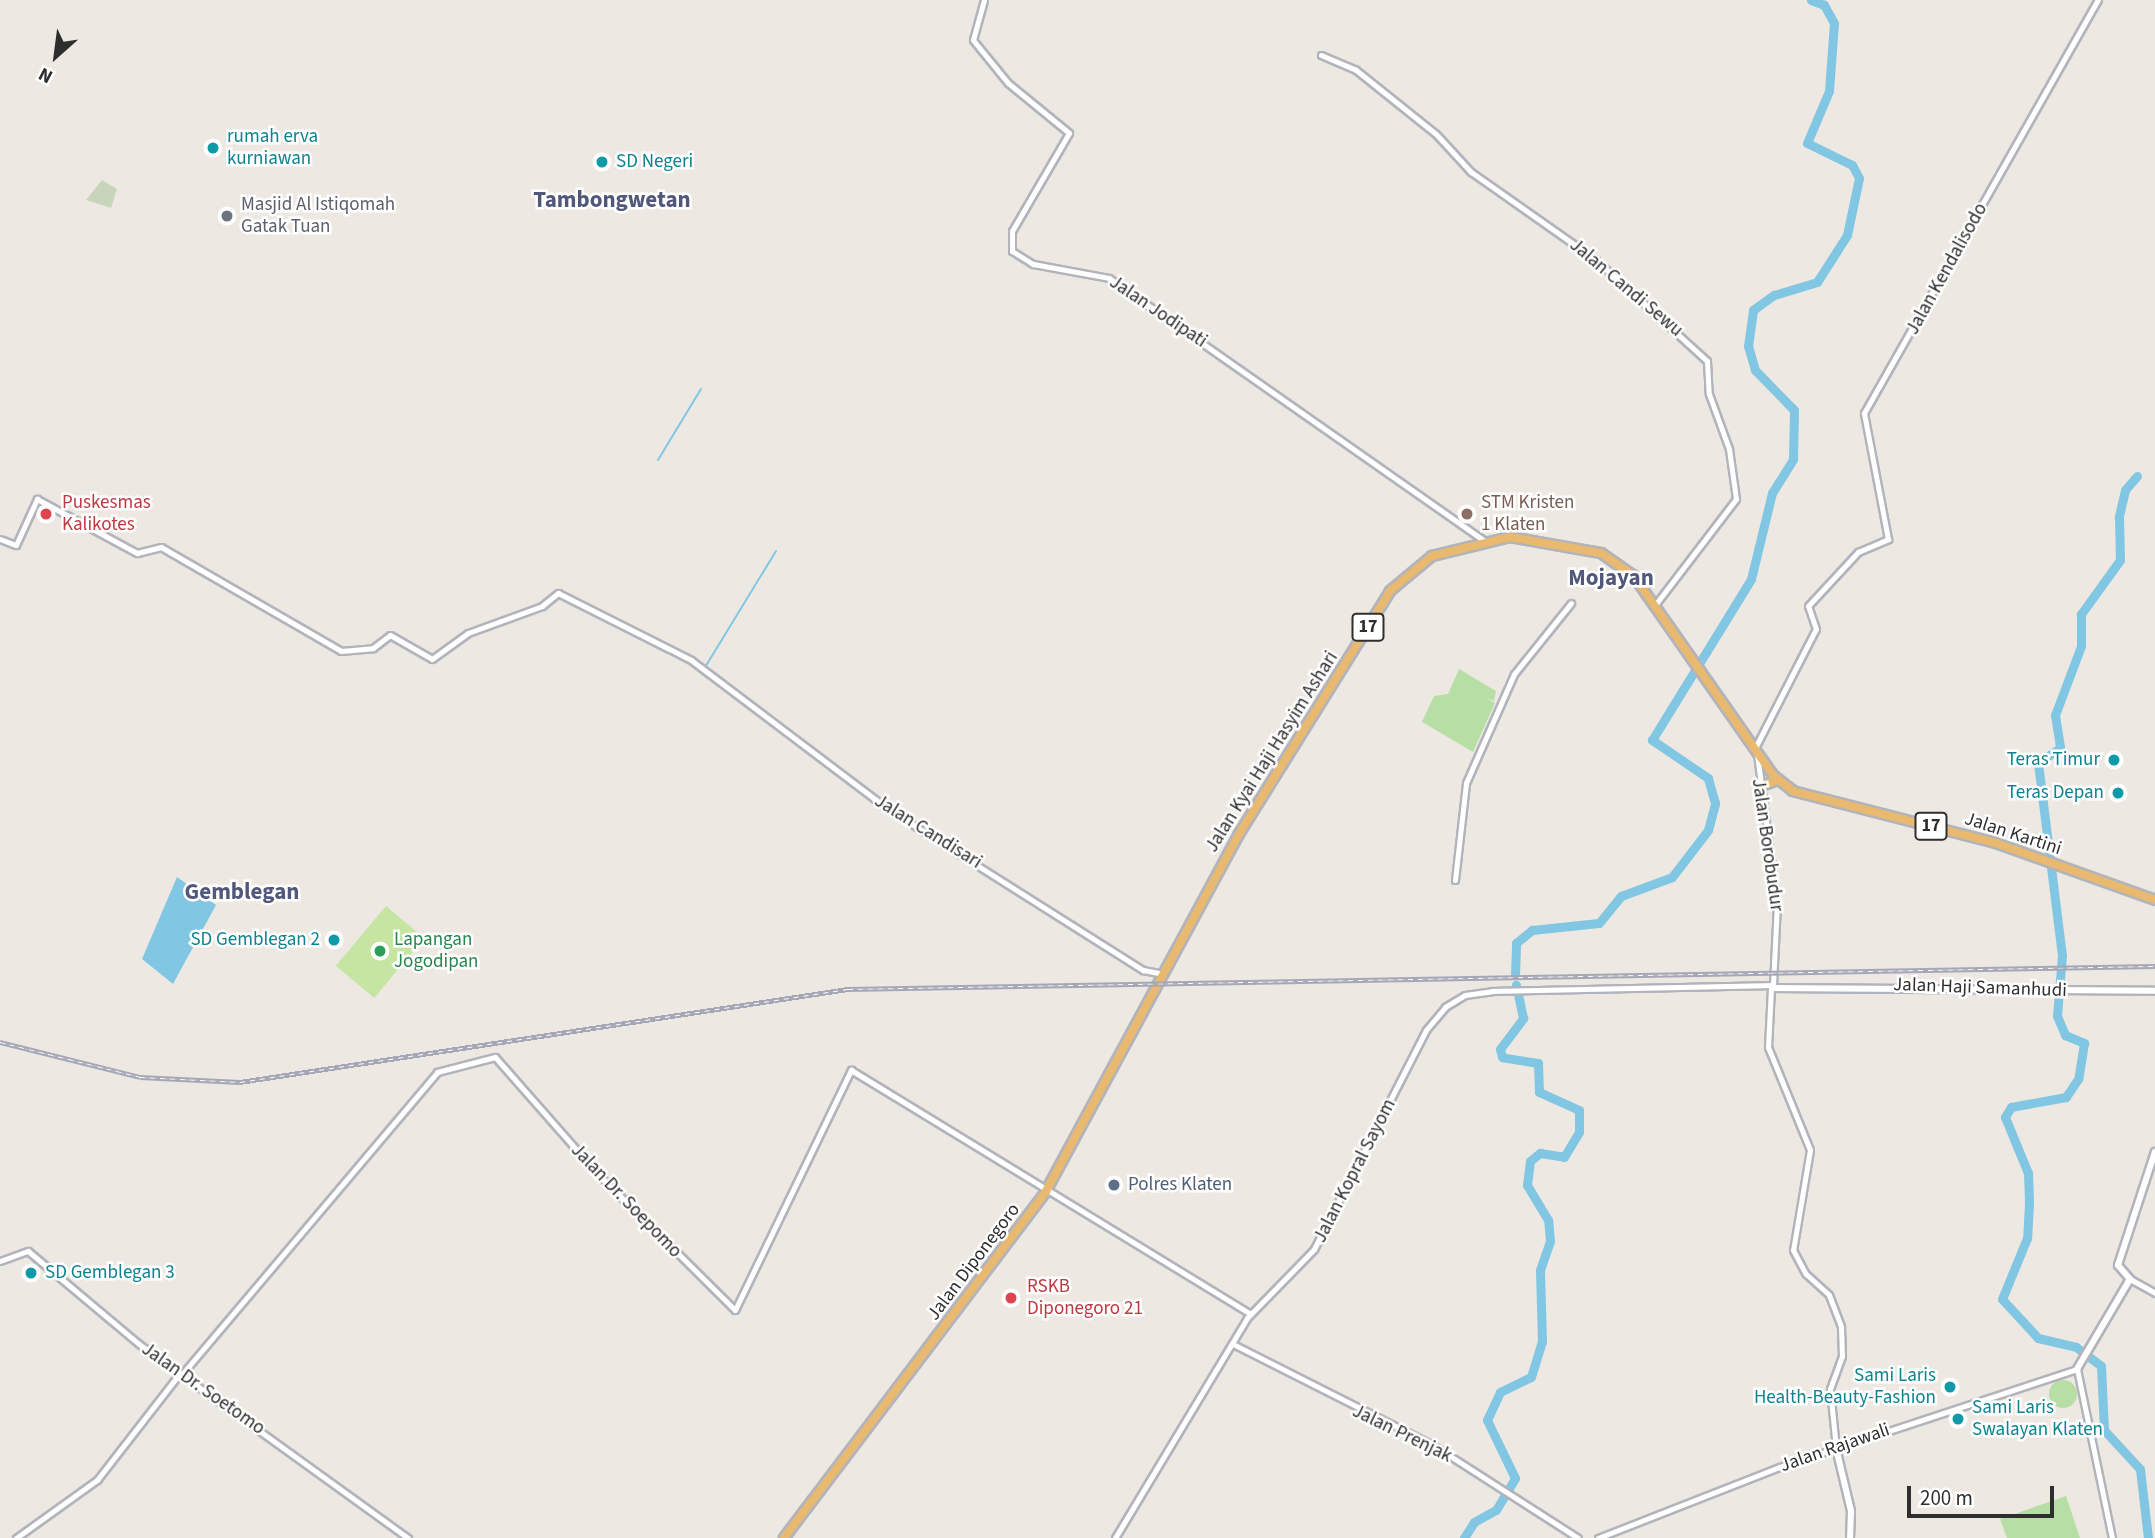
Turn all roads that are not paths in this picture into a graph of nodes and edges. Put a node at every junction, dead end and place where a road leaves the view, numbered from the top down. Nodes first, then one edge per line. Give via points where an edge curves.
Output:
1 (984, 0) edge
2 (2098, 0) edge
3 (1321, 55) dead end
4 (0, 539) edge
5 (1484, 541) junction
6 (1571, 603) dead end
7 (1655, 606) junction
8 (1756, 746) junction
9 (1783, 783) junction
10 (1759, 786) junction
11 (1455, 880) dead end
12 (2155, 900) edge
13 (1164, 974) junction
14 (1158, 985) joint
15 (1773, 986) junction
16 (2155, 991) edge
17 (2155, 1152) edge
18 (1046, 1191) junction
19 (0, 1261) edge
20 (2130, 1279) junction
21 (2155, 1293) edge
22 (1250, 1314) junction
23 (1233, 1343) junction
24 (2077, 1369) junction
25 (181, 1373) junction
26 (1836, 1448) junction
27 (16, 1538) edge
28 (408, 1538) edge
29 (784, 1538) edge
30 (1115, 1538) edge
31 (1575, 1538) edge
32 (1598, 1538) edge
33 (1850, 1538) edge
34 (2112, 1538) edge

1 - 5 street, Jalan Jodipati via 971,34 1009,83 1069,133 1009,238 1012,251 1033,264 1109,278
2 - 8 street, Jalan Kendalisodo via 1866,408 1864,427 1888,539 1866,546 1808,606 1816,629
3 - 7 street, Jalan Candi Sewu via 1356,70 1436,134 1471,172 1596,260 1707,361 1709,394 1729,449 1737,499
4 - 13 street, Jalan Candisari via 16,545 37,499 137,553 161,547 341,651 373,648 390,635 432,659 468,634 542,606 558,593 691,660 888,809 1143,970
5 - 7 highway, Jalan Kyai Haji Hasyim Ashari / 17 via 1524,537 1595,551 1625,567
5 - 13 highway, Jalan Kyai Haji Hasyim Ashari / 17 via 1432,556 1390,591 1239,834
6 - 11 street via 1514,674 1466,783
7 - 8 highway, Jalan Kyai Haji Hasyim Ashari / 17
8 - 9 highway, Jalan Kartini / 17
8 - 10 street, Jalan Borobudur
9 - 10 highway via 1770,778
9 - 12 highway, Jalan Kartini / 17 via 1808,798 1977,837
10 - 15 street, Jalan Borobudur via 1777,904
13 - 14 highway, Jalan Kyai Haji Hasyim Ashari / 17
14 - 18 highway, Jalan Diponegoro / 17
15 - 16 main road, Jalan Haji Samanhudi
15 - 22 street, Jalan Kopral Sayom via 1510,990 1465,995 1434,1018 1314,1249
15 - 26 street, Jalan Borobudur via 1768,1046 1810,1150 1793,1250 1835,1307 1843,1350 1830,1389
17 - 20 main road via 2118,1265
18 - 22 street
18 - 25 street, Jalan Dr. Soepomo via 851,1070 735,1310 597,1173 495,1057 450,1064
18 - 29 highway, Jalan Diponegoro / 17
19 - 25 street, Jalan Dr. Soetomo via 28,1251 72,1293
20 - 21 street
20 - 24 main road
22 - 23 street, Jalan Kopral Sayom
23 - 30 street, Jalan Kopral Sayom
23 - 31 street, Jalan Prenjak via 1433,1445
24 - 26 street, Jalan Rajawali
24 - 34 street
25 - 27 street via 101,1476
25 - 28 street, Jalan Dr. Soetomo
26 - 32 street, Jalan Rajawali
26 - 33 main road via 1851,1511

